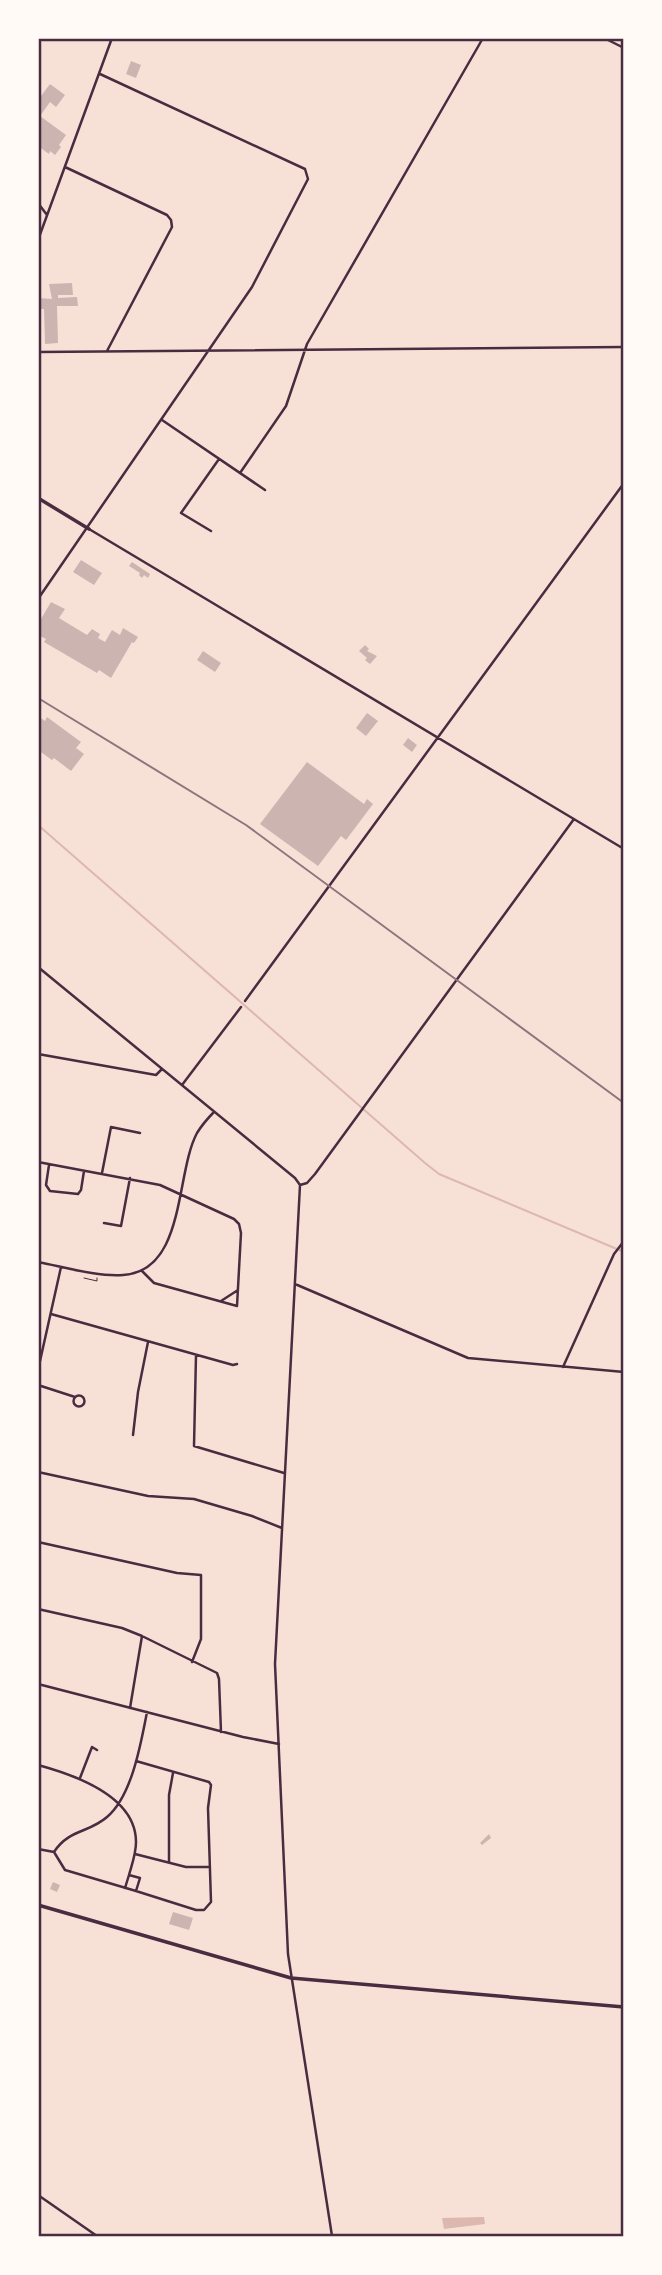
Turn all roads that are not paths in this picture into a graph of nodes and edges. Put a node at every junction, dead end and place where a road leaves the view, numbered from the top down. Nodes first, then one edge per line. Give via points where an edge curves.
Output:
1 (112, 38) edge
2 (483, 38) edge
3 (604, 38) edge
4 (624, 48) edge
5 (100, 74) junction
6 (65, 167) junction
7 (38, 204) edge
8 (48, 215) junction
9 (38, 240) edge
10 (624, 347) edge
11 (304, 350) junction
12 (107, 351) junction
13 (209, 351) junction
14 (38, 352) edge
15 (162, 420) junction
16 (219, 459) junction
17 (240, 474) junction
18 (624, 483) edge
19 (265, 491) dead end
20 (38, 498) edge
21 (89, 528) junction
22 (211, 531) dead end
23 (38, 600) edge
24 (439, 738) junction
25 (574, 819) junction
26 (624, 849) edge
27 (38, 967) edge
28 (245, 1001) dead end
29 (241, 1007) dead end
30 (38, 1054) edge
31 (163, 1069) junction
32 (182, 1086) junction
33 (214, 1112) junction
34 (140, 1133) dead end
35 (38, 1163) edge
36 (49, 1165) junction
37 (84, 1171) junction
38 (102, 1173) junction
39 (130, 1178) junction
40 (300, 1185) junction
41 (180, 1194) junction
42 (104, 1223) dead end
43 (624, 1241) edge
44 (38, 1262) edge
45 (61, 1266) junction
46 (142, 1271) junction
47 (295, 1284) junction
48 (238, 1290) junction
49 (220, 1301) junction
50 (51, 1314) junction
51 (148, 1342) junction
52 (196, 1355) junction
53 (237, 1364) dead end
54 (563, 1367) junction
55 (38, 1370) edge
56 (624, 1372) edge
57 (38, 1385) edge
58 (75, 1397) dead end
59 (133, 1435) dead end
60 (38, 1472) edge
61 (285, 1474) junction
62 (282, 1528) junction
63 (38, 1542) edge
64 (38, 1609) edge
65 (142, 1636) junction
66 (192, 1662) junction
67 (38, 1684) edge
68 (130, 1708) junction
69 (148, 1712) junction
70 (221, 1732) junction
71 (279, 1744) junction
72 (85, 1745) dead end
73 (92, 1747) junction
74 (97, 1749) dead end
75 (136, 1761) junction
76 (38, 1765) edge
77 (173, 1773) junction
78 (80, 1778) junction
79 (117, 1803) junction
80 (38, 1849) edge
81 (54, 1852) junction
82 (135, 1854) junction
83 (169, 1863) junction
84 (211, 1867) junction
85 (129, 1875) junction
86 (125, 1888) junction
87 (136, 1891) junction
88 (38, 1905) edge
89 (291, 1978) junction
90 (624, 2007) edge
91 (38, 2196) edge
92 (97, 2236) edge
93 (332, 2236) edge

1 - 5 street
2 - 11 street
3 - 4 street
5 - 6 street
5 - 13 street via 305,169 309,179 251,287
6 - 8 street
6 - 12 street via 171,220 172,227
7 - 8 street
8 - 9 street
10 - 11 street
11 - 13 street
11 - 17 street via 286,406
12 - 13 street
12 - 14 street
13 - 15 street
15 - 16 street
15 - 21 street
16 - 17 street
16 - 22 street via 181,513
17 - 19 street
18 - 24 street
20 - 21 main road
21 - 23 street
21 - 24 street
24 - 25 street
24 - 28 street
25 - 26 street
25 - 40 street via 315,1174
27 - 31 street
29 - 32 street
30 - 31 street via 156,1075
31 - 32 street
32 - 33 street
33 - 40 street
33 - 41 street via 197,1133
34 - 38 street via 111,1127
35 - 36 street
36 - 37 street
36 - 37 street via 46,1188 72,1195 81,1191
37 - 38 street
38 - 39 street
39 - 41 street
39 - 42 street via 121,1226
40 - 47 street
41 - 46 street via 163,1252
41 - 48 street via 239,1224
43 - 54 street
44 - 45 street
45 - 46 street via 111,1275
45 - 50 street
46 - 49 street via 154,1283
47 - 54 street via 468,1358
47 - 61 street
48 - 49 street
48 - 49 street via 237,1306
50 - 51 street
50 - 55 street
51 - 52 street
51 - 59 street
52 - 53 street
52 - 61 street via 194,1446
54 - 56 street
57 - 58 street
60 - 62 street via 148,1496 194,1499
61 - 62 street
62 - 71 street via 275,1664
63 - 66 street via 201,1576 201,1640
64 - 65 street
65 - 66 street
65 - 68 street
66 - 70 street via 219,1676
67 - 68 street
68 - 69 street
69 - 70 street
69 - 75 street
70 - 71 street
71 - 89 street
72 - 73 street
73 - 74 street
73 - 78 street
75 - 77 street
75 - 79 street via 130,1783
76 - 78 street
77 - 83 street
77 - 84 street via 211,1785
78 - 79 street
79 - 81 street via 108,1817 65,1838
79 - 82 street via 135,1831
80 - 81 street
81 - 86 street via 65,1870
82 - 83 street
82 - 85 street
83 - 84 street
84 - 87 street via 211,1902 204,1910
85 - 86 street
85 - 87 street via 140,1878
86 - 87 street
88 - 89 main road
89 - 90 main road
89 - 93 street
91 - 92 street

